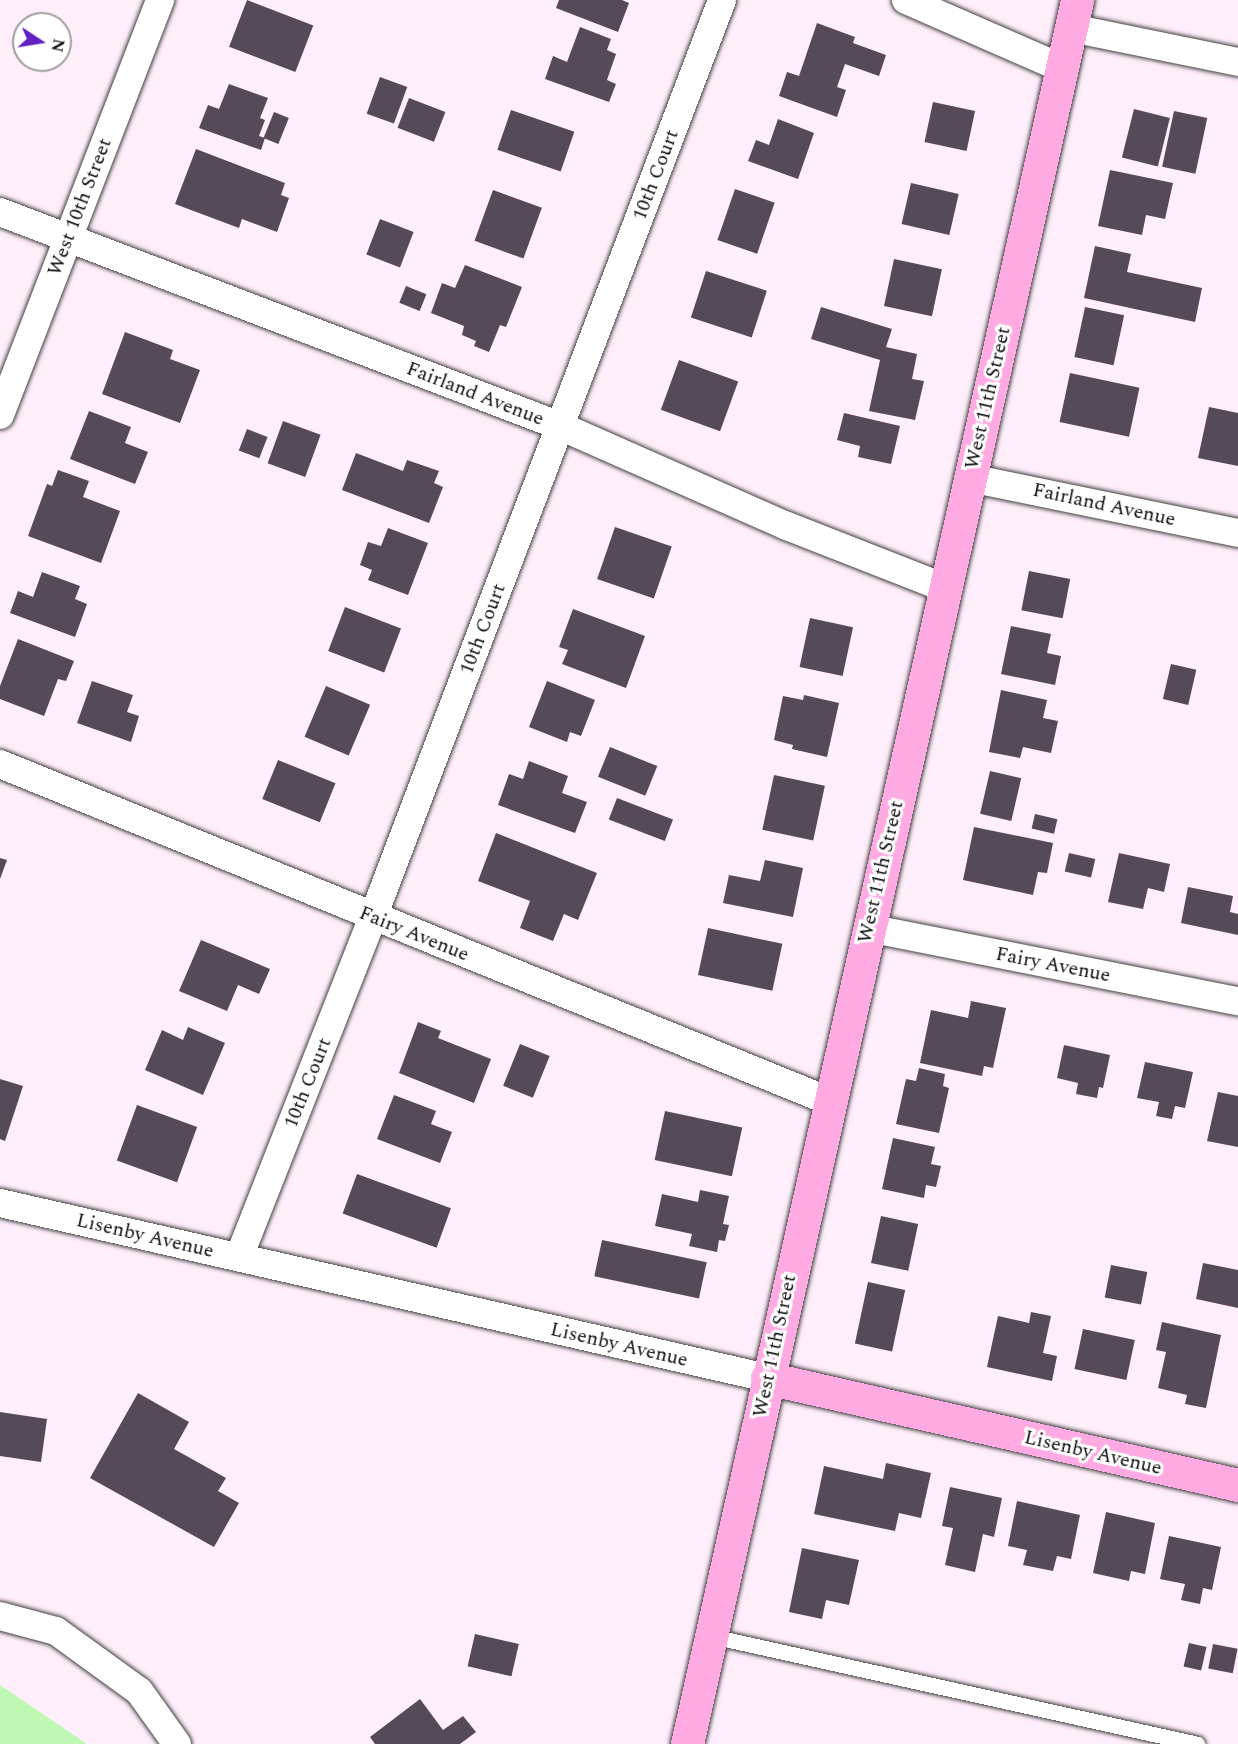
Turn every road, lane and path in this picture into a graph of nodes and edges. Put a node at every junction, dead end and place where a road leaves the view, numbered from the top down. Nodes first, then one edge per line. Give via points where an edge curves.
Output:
1 (160, 0) edge
2 (722, 0) edge
3 (906, 0) edge
4 (1074, 14) edge
5 (1238, 62) edge
6 (1062, 68) junction
7 (0, 212) edge
8 (68, 239) junction
9 (0, 415) edge
10 (560, 426) junction
11 (970, 478) junction
12 (1238, 533) edge
13 (945, 588) junction
14 (0, 764) edge
15 (373, 917) junction
16 (868, 928) junction
17 (1238, 1001) edge
18 (829, 1101) junction
19 (0, 1203) edge
20 (238, 1257) junction
21 (767, 1378) junction
22 (1238, 1485) edge
23 (0, 1616) edge
24 (711, 1636) junction
25 (177, 1744) edge
26 (687, 1744) edge
27 (1197, 1744) edge

1 - 8 street, West 10th Street
2 - 10 street, 10th Court
3 - 6 street
4 - 5 street
4 - 6 main road, West 11th Street
6 - 11 main road, West 11th Street
7 - 8 street, Fairland Avenue
8 - 9 street, West 10th Street
8 - 10 street, Fairland Avenue
10 - 13 street, Fairland Avenue via 787,526
10 - 15 street, 10th Court
11 - 12 street, Fairland Avenue
11 - 13 main road, West 11th Street
13 - 16 main road, West 11th Street
14 - 15 street, Fairy Avenue
15 - 18 street, Fairy Avenue
15 - 20 street, 10th Court
16 - 17 street, Fairy Avenue
16 - 18 main road, West 11th Street
18 - 21 main road, West 11th Street
19 - 20 street, Lisenby Avenue
20 - 21 street, Lisenby Avenue
21 - 22 main road, Lisenby Avenue
21 - 24 main road, West 11th Street
23 - 25 street via 56,1631 129,1684 145,1699
24 - 26 main road, West 11th Street
24 - 27 lane

